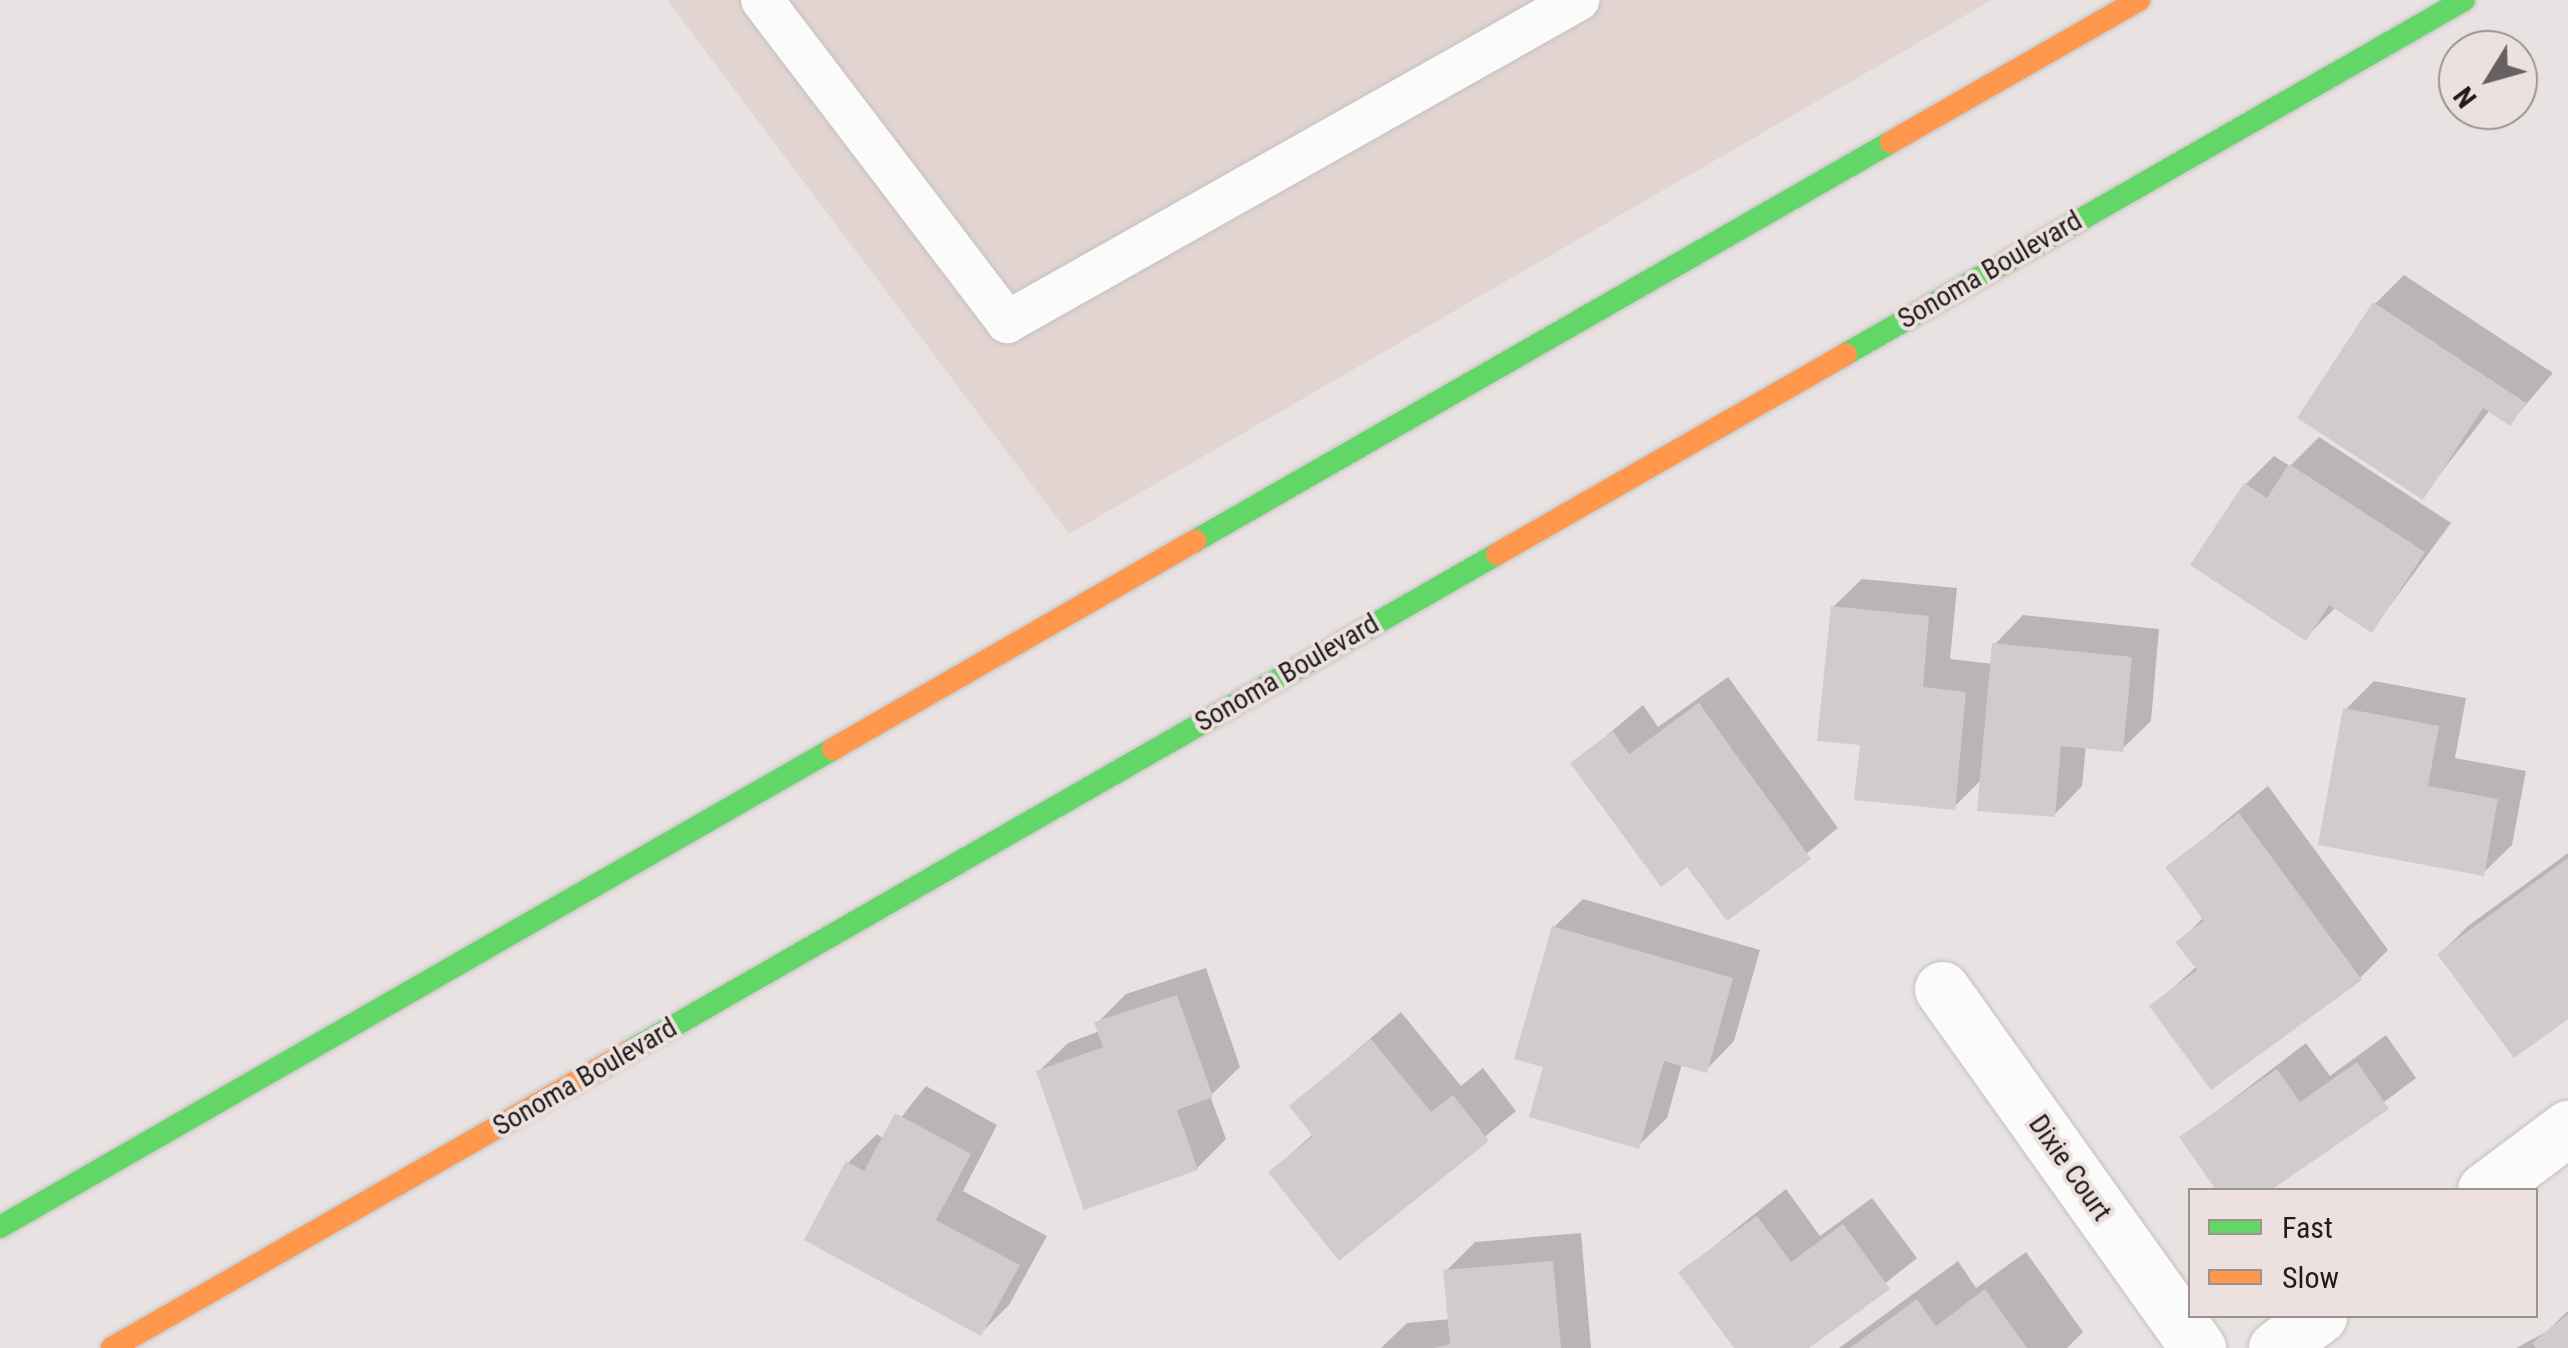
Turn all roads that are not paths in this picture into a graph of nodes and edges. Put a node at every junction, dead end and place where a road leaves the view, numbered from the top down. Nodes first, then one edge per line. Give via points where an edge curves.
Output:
1 (762, 0) edge
2 (1578, 0) edge
3 (2139, 0) edge
4 (2464, 0) edge
5 (1942, 989) dead end
6 (2568, 1128) edge
7 (2488, 1188) edge
8 (0, 1227) edge
9 (2316, 1318) edge
10 (112, 1348) edge
11 (2198, 1348) edge
12 (2276, 1348) edge

1 - 2 lane via 1007,322
3 - 8 highway
4 - 10 highway, Sonoma Boulevard
5 - 11 street, Dixie Court
6 - 7 street
9 - 12 street

